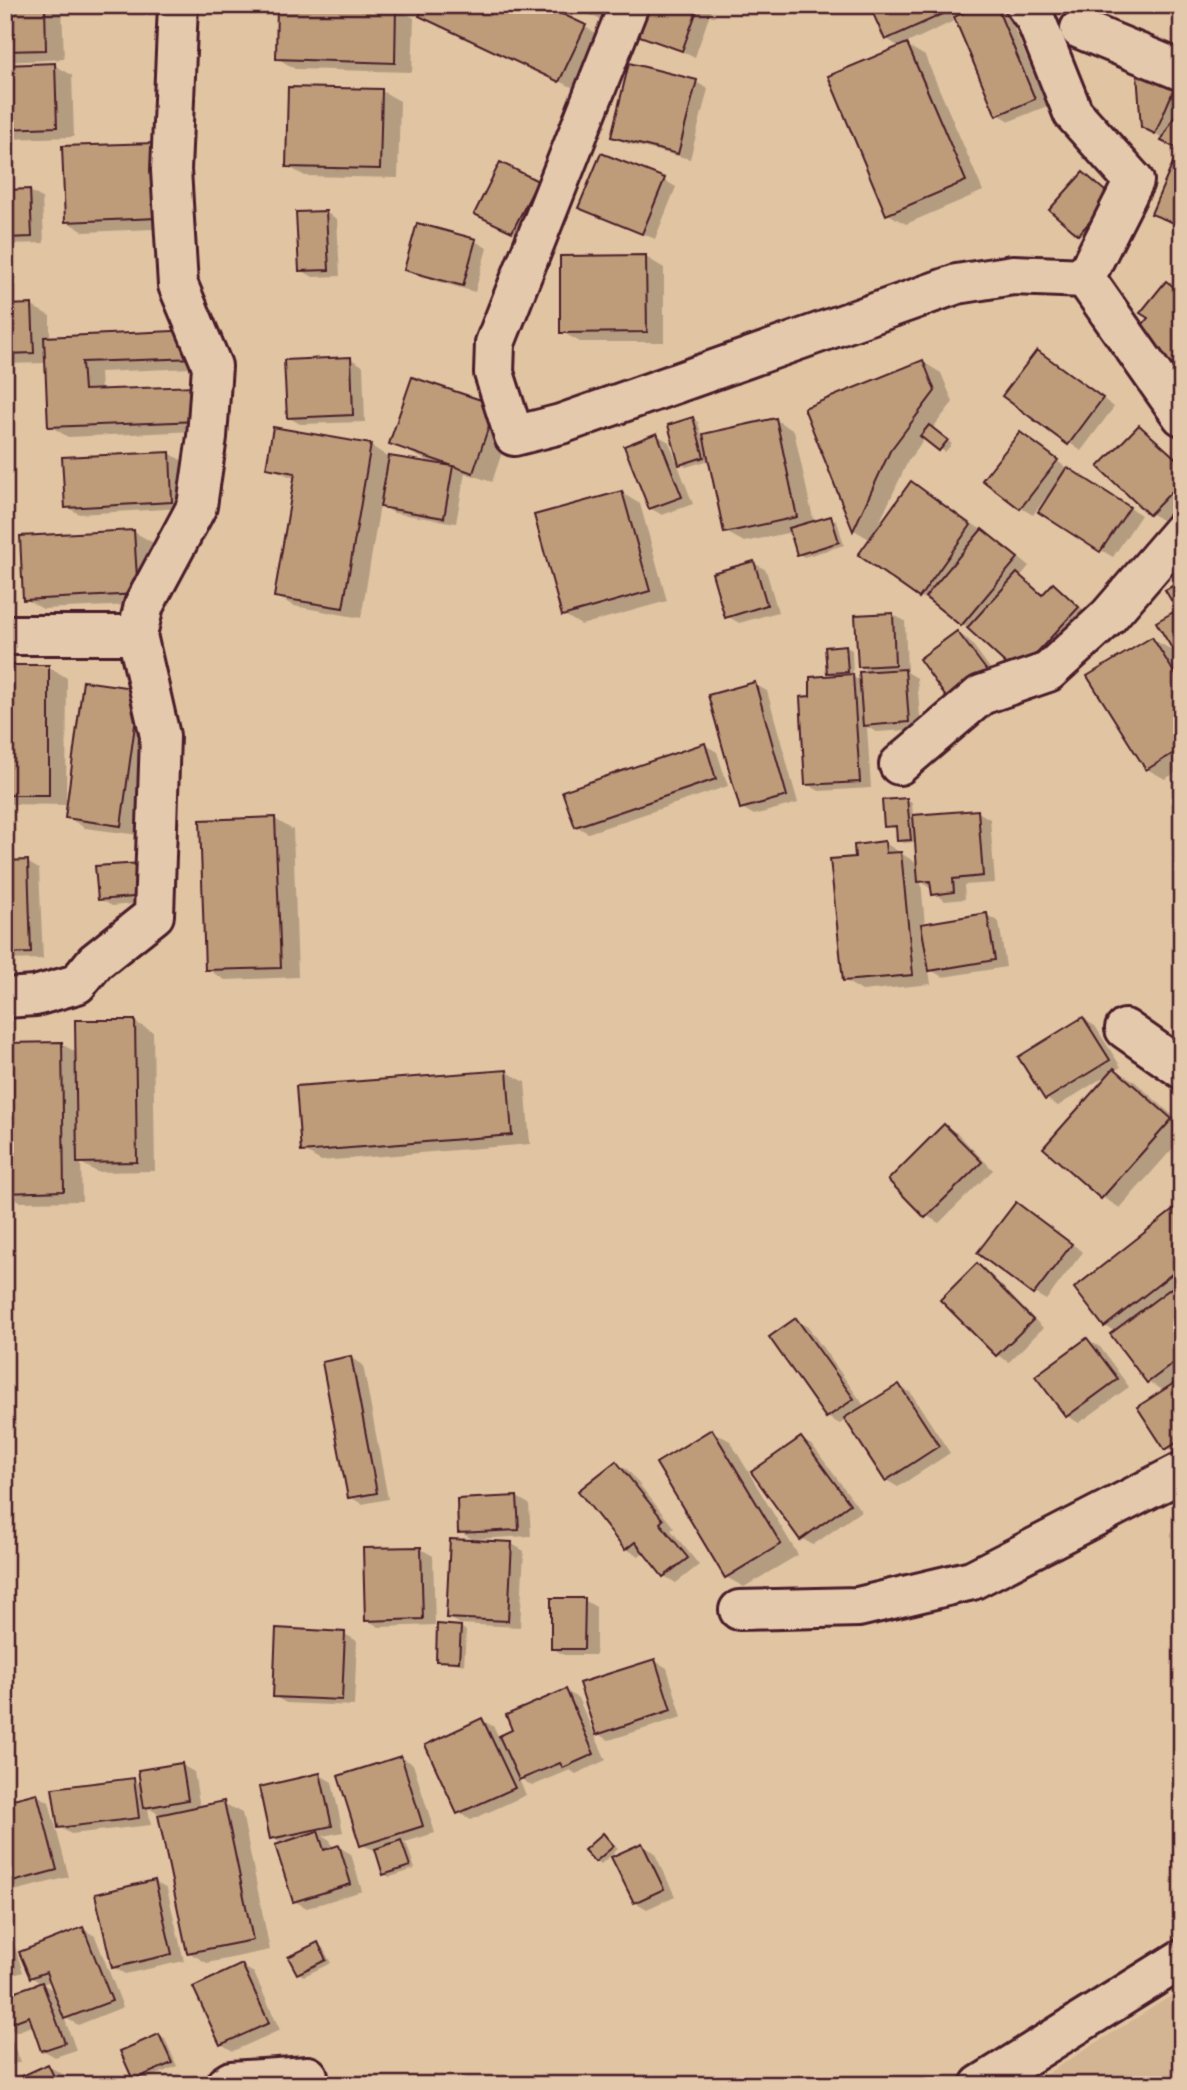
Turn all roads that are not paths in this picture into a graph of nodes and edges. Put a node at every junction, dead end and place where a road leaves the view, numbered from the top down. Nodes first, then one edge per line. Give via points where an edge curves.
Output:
1 (178, 5) edge
2 (629, 5) edge
3 (1025, 5) edge
4 (1078, 17) edge
5 (1182, 71) edge
6 (1073, 113) junction
7 (1085, 278) junction
8 (1182, 416) edge
9 (1182, 531) edge
10 (5, 635) edge
11 (137, 635) junction
12 (899, 765) dead end
13 (5, 998) edge
14 (1125, 1029) dead end
15 (1182, 1069) edge
16 (1182, 1472) edge
17 (739, 1610) dead end
18 (1182, 1959) edge
19 (308, 2076) dead end
20 (225, 2085) edge
21 (980, 2085) edge

1 - 11 street via 171,170 178,285 212,366 197,506 144,605
2 - 7 street via 495,343 494,373 514,436 561,424 957,284 1013,275
3 - 6 street via 1035,18
4 - 5 street
4 - 6 street
6 - 7 street via 1134,181
7 - 8 street
9 - 12 street via 1108,617 1048,672 981,695
10 - 11 street
11 - 13 street via 160,736 155,915 95,962 76,984 35,996
14 - 15 street
16 - 17 street via 971,1580 858,1607
18 - 21 street
19 - 20 street

